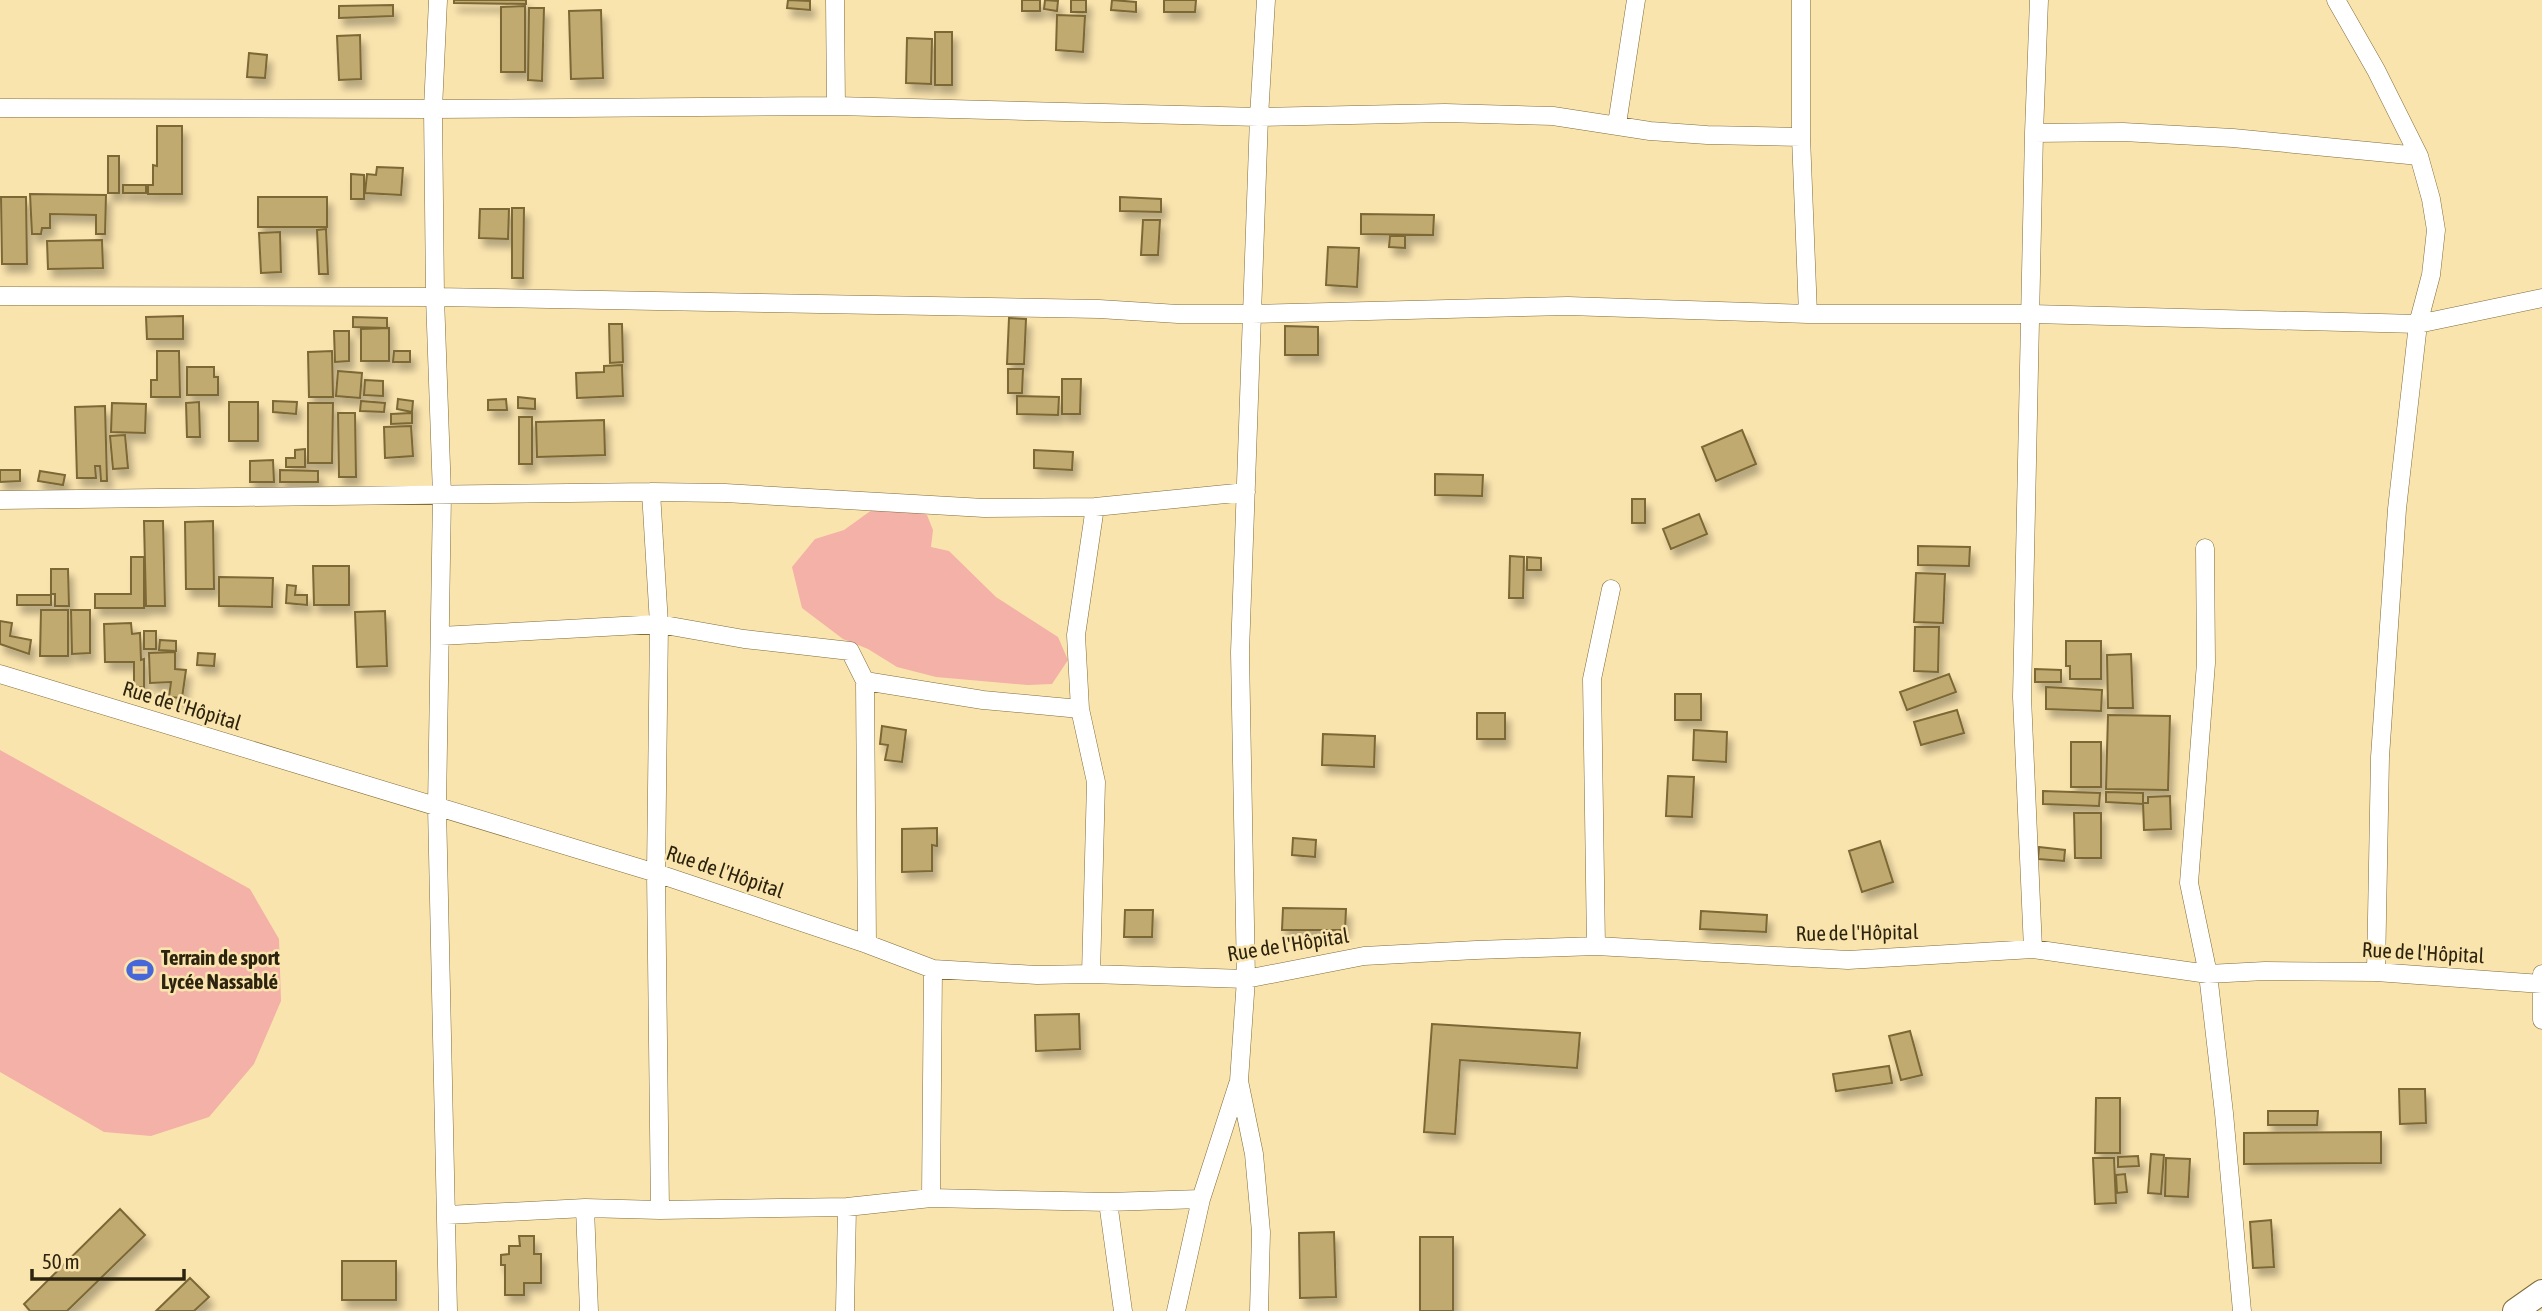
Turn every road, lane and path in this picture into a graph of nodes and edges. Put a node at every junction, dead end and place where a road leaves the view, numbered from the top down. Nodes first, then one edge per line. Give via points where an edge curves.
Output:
1 (438, 0) edge
2 (835, 0) edge
3 (1266, 0) edge
4 (1636, 0) edge
5 (1801, 0) edge
6 (2039, 0) edge
7 (2336, 0) edge
8 (836, 106) junction
9 (0, 108) edge
10 (433, 109) junction
11 (1259, 117) junction
12 (1617, 124) junction
13 (2034, 133) junction
14 (1801, 137) junction
15 (2419, 156) junction
16 (0, 296) edge
17 (435, 296) junction
18 (2542, 298) edge
19 (1252, 314) junction
20 (1808, 314) junction
21 (2031, 314) junction
22 (2417, 324) junction
23 (652, 492) junction
24 (1246, 492) junction
25 (442, 495) junction
26 (0, 500) edge
27 (1095, 507) junction
28 (2205, 548) dead end
29 (1611, 589) dead end
30 (659, 624) junction
31 (440, 636) junction
32 (0, 674) edge
33 (865, 681) junction
34 (1080, 709) junction
35 (437, 807) junction
36 (656, 873) junction
37 (867, 944) junction
38 (1596, 946) junction
39 (2033, 949) junction
40 (933, 969) junction
41 (2376, 972) junction
42 (1091, 974) junction
43 (2208, 974) junction
44 (1246, 979) junction
45 (2542, 980) edge
46 (2542, 1020) edge
47 (1239, 1081) junction
48 (931, 1198) junction
49 (1201, 1199) junction
50 (1108, 1202) junction
51 (847, 1207) junction
52 (586, 1208) junction
53 (660, 1210) junction
54 (447, 1215) junction
55 (2542, 1292) edge
56 (448, 1311) edge
57 (589, 1311) edge
58 (845, 1311) edge
59 (1123, 1311) edge
60 (1176, 1311) edge
61 (1259, 1311) edge
62 (2242, 1311) edge
63 (2515, 1311) edge

1 - 10 street
2 - 8 street
3 - 11 street
4 - 12 street
5 - 14 street
6 - 13 street
7 - 15 street
8 - 10 street
8 - 11 street
9 - 10 street
10 - 17 street
11 - 12 street via 1445,113 1552,116
11 - 19 street
12 - 14 street via 1650,131
13 - 15 street via 2220,137
13 - 21 street
14 - 20 street
15 - 22 street via 2436,230 2431,275
16 - 17 street
17 - 19 street
17 - 25 street
18 - 22 street
19 - 20 street via 1568,306
19 - 24 street
20 - 21 street
21 - 22 street
21 - 39 street via 2022,697
22 - 41 street via 2397,509 2380,757
23 - 25 street
23 - 27 street via 984,508
23 - 30 street
24 - 27 street
24 - 44 street via 1240,652
25 - 26 street
25 - 31 street
27 - 34 street via 1076,635
28 - 43 street via 2206,663 2189,883
29 - 38 street via 1592,678
30 - 31 street
30 - 33 street via 850,651
30 - 36 street
31 - 35 street
32 - 35 street, Rue de l'Hôpital
33 - 34 street via 983,700
33 - 37 street
34 - 42 street via 1096,782
35 - 36 street, Rue de l'Hôpital
35 - 54 street
36 - 37 street, Rue de l'Hôpital
36 - 53 street
37 - 40 street, Rue de l'Hôpital
38 - 39 street, Rue de l'Hôpital via 1848,960
38 - 44 street, Rue de l'Hôpital via 1364,956
39 - 43 street, Rue de l'Hôpital
40 - 42 street, Rue de l'Hôpital
40 - 48 street
41 - 43 street, Rue de l'Hôpital
41 - 45 street, Rue de l'Hôpital
42 - 44 street, Rue de l'Hôpital
43 - 62 street
44 - 47 street
45 - 46 street
47 - 49 street
47 - 61 street via 1254,1154 1261,1232
48 - 50 street
48 - 51 street
49 - 50 street
49 - 60 street
50 - 59 street
51 - 53 street
51 - 58 street
52 - 53 street
52 - 54 street
52 - 57 street
54 - 56 street
55 - 63 main road

